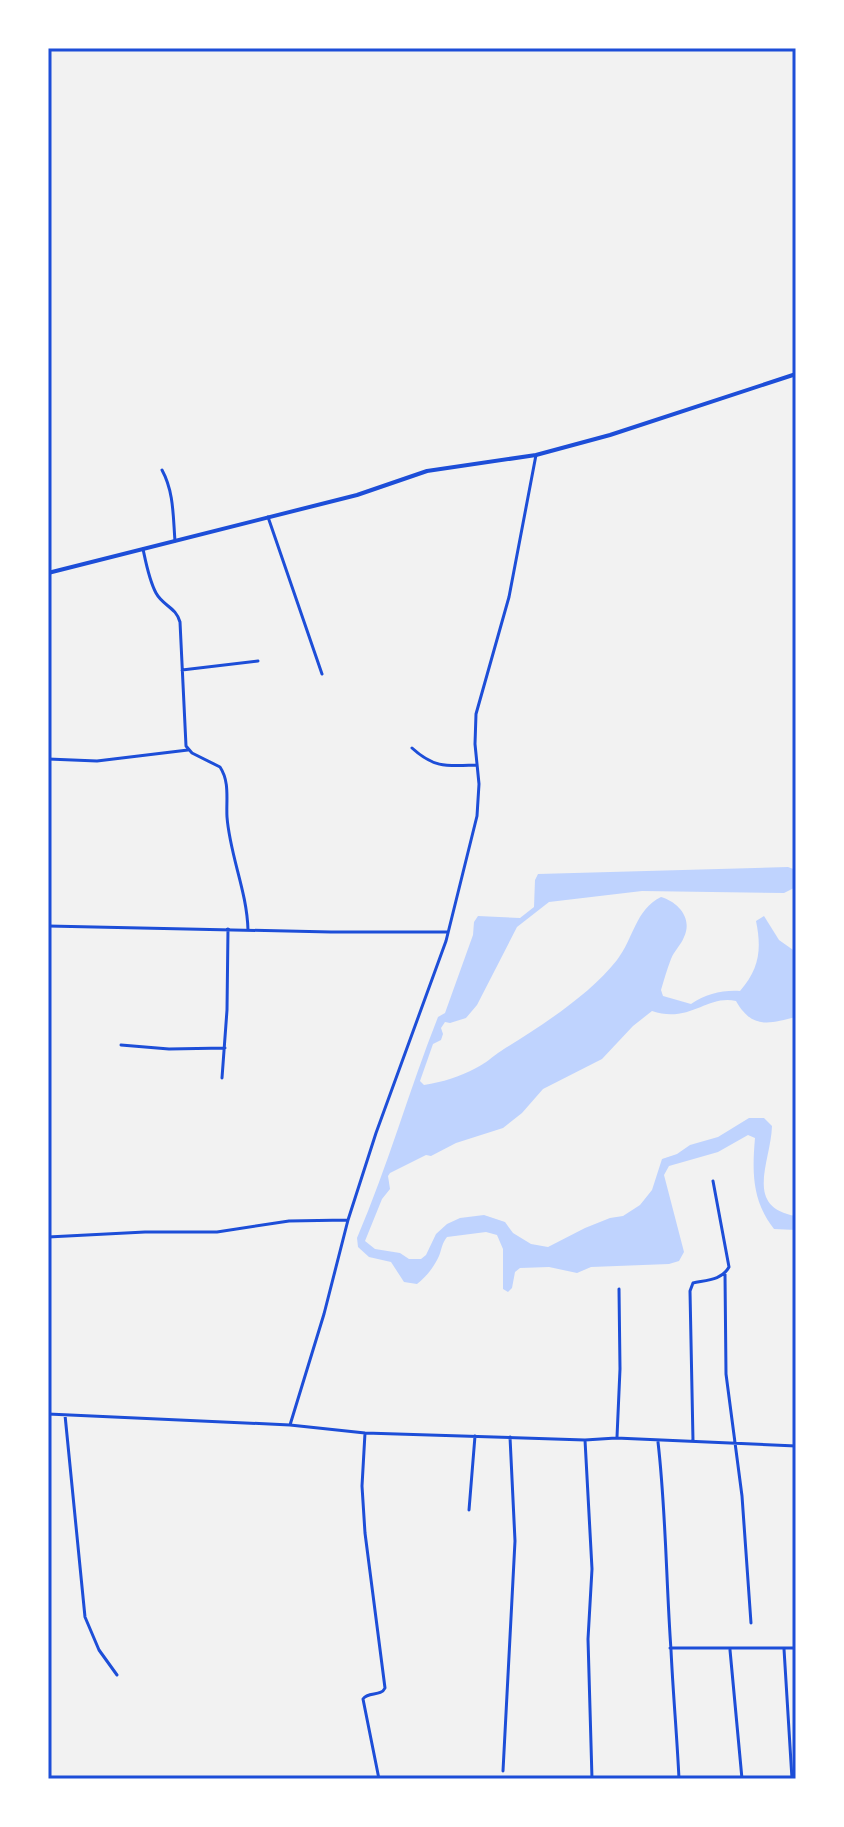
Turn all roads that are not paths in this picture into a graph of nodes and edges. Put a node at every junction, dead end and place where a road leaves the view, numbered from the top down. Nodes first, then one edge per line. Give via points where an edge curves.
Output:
1 (796, 374) edge
2 (536, 455) junction
3 (162, 470) dead end
4 (268, 517) junction
5 (175, 541) junction
6 (143, 549) junction
7 (48, 573) edge
8 (258, 661) dead end
9 (182, 670) junction
10 (322, 674) dead end
11 (412, 748) dead end
12 (188, 750) junction
13 (48, 759) edge
14 (477, 765) junction
15 (48, 926) edge
16 (228, 929) junction
17 (248, 930) junction
18 (448, 932) junction
19 (121, 1045) dead end
20 (225, 1048) junction
21 (222, 1078) dead end
22 (713, 1181) dead end
23 (348, 1220) junction
24 (48, 1237) edge
25 (725, 1274) junction
26 (619, 1289) dead end
27 (48, 1414) edge
28 (65, 1415) junction
29 (290, 1425) junction
30 (365, 1433) junction
31 (475, 1436) junction
32 (510, 1437) junction
33 (616, 1438) junction
34 (585, 1440) junction
35 (693, 1441) junction
36 (658, 1442) junction
37 (736, 1445) junction
38 (796, 1446) edge
39 (469, 1510) dead end
40 (751, 1623) dead end
41 (670, 1648) junction
42 (796, 1648) edge
43 (784, 1649) junction
44 (730, 1650) junction
45 (117, 1675) dead end
46 (503, 1771) dead end
47 (379, 1779) edge
48 (592, 1779) edge
49 (679, 1779) edge
50 (742, 1779) edge
51 (792, 1779) edge

1 - 2 street
2 - 4 street via 427,471
2 - 14 street via 509,597 476,714
3 - 5 street via 172,496
4 - 5 street
4 - 10 street
5 - 6 street
6 - 7 street
6 - 9 street via 156,593 178,616
8 - 9 street
9 - 12 street
11 - 14 street via 438,766
12 - 13 street via 97,761
12 - 17 street via 223,772
14 - 18 street via 477,816
15 - 16 street
16 - 17 street
16 - 20 street
17 - 18 street
18 - 23 street
19 - 20 street
20 - 21 street
22 - 25 street via 729,1267
23 - 24 street via 289,1221 217,1232
23 - 29 street
25 - 35 street via 693,1283 690,1291
25 - 37 street via 726,1374
26 - 33 street
27 - 28 street
28 - 29 street
28 - 45 street via 85,1617
29 - 30 street
30 - 31 street
30 - 47 street via 365,1533 385,1688 363,1699
31 - 32 street
31 - 39 street
32 - 34 street
32 - 46 street via 515,1541
33 - 34 street
33 - 36 street
34 - 48 street via 592,1569
35 - 36 street
35 - 37 street
36 - 41 street
37 - 38 street
37 - 40 street
41 - 44 street
41 - 49 street
42 - 43 street
43 - 44 street
43 - 51 street
44 - 50 street

